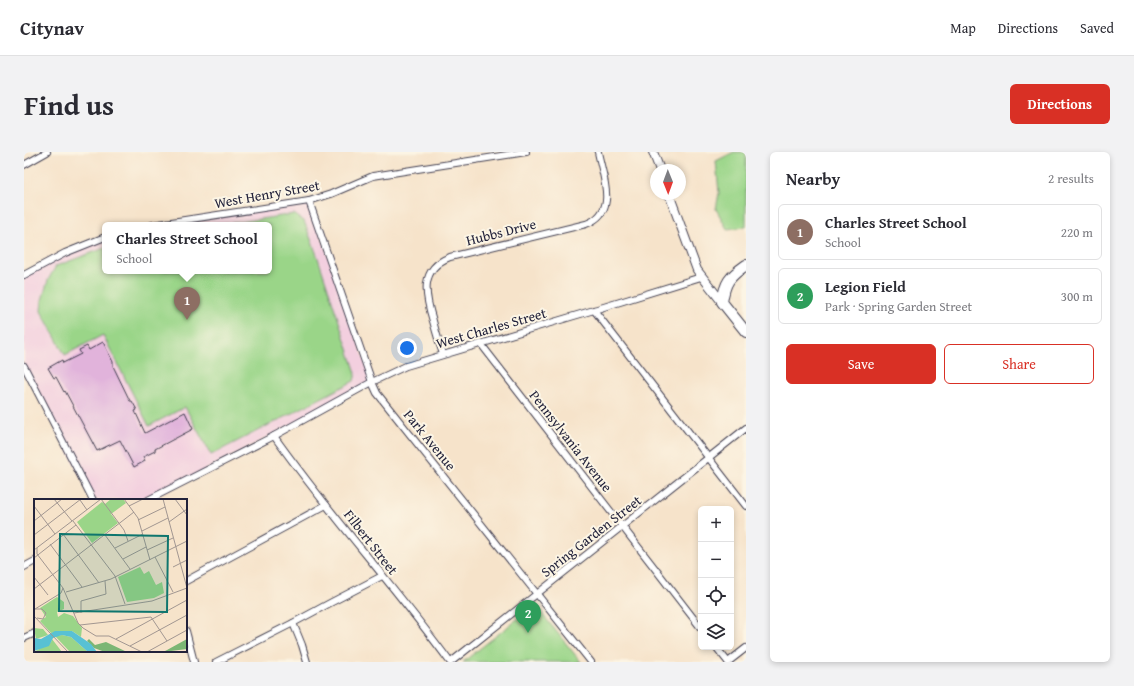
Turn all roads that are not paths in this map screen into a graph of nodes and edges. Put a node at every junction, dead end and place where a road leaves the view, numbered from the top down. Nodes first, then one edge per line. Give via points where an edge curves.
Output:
1 (48, 152) edge
2 (526, 152) edge
3 (598, 152) edge
4 (653, 152) edge
5 (658, 164) edge
6 (24, 165) edge
7 (671, 200) edge
8 (309, 201) junction
9 (172, 222) edge
10 (102, 238) edge
11 (746, 265) edge
12 (24, 275) edge
13 (701, 277) junction
14 (722, 302) junction
15 (594, 310) junction
16 (746, 332) edge
17 (480, 344) junction
18 (443, 354) junction
19 (24, 366) edge
20 (372, 382) junction
21 (746, 428) edge
22 (274, 436) junction
23 (708, 458) junction
24 (92, 499) edge
25 (150, 499) edge
26 (326, 505) junction
27 (746, 506) edge
28 (622, 526) junction
29 (34, 562) edge
30 (24, 567) edge
31 (382, 576) junction
32 (187, 580) edge
33 (537, 594) junction
34 (293, 623) junction
35 (698, 624) edge
36 (34, 633) edge
37 (187, 635) edge
38 (24, 638) edge
39 (746, 648) edge
40 (718, 650) edge
41 (194, 662) edge
42 (216, 662) edge
43 (307, 662) edge
44 (451, 662) edge
45 (591, 662) edge
46 (728, 662) edge

1 - 6 street
2 - 8 street, West Henry Street via 373,176
3 - 18 street, Hubbs Drive via 606,200 604,211 594,220 450,257 434,266 428,279 426,293
4 - 5 street
7 - 13 street
8 - 9 street, West Henry Street
8 - 20 street, Park Avenue
10 - 12 street via 65,253
11 - 14 main road via 728,280 724,287
13 - 14 street
13 - 15 street, West Charles Street
14 - 16 main road
15 - 17 street, West Charles Street
15 - 23 street
17 - 18 street, West Charles Street
17 - 28 street, Pennsylvania Avenue
18 - 20 street, West Charles Street via 406,366
19 - 24 street
20 - 22 street, West Charles Street
20 - 33 street, Park Avenue via 377,393
21 - 23 street, Spring Garden Street
22 - 25 street, West Charles Street
22 - 26 street, Filbert Street
23 - 27 street
23 - 28 street, Spring Garden Street
26 - 31 street, Filbert Street
26 - 32 street
28 - 33 street, Spring Garden Street
28 - 35 street, Pennsylvania Avenue
29 - 30 street
31 - 34 street
31 - 44 street, Filbert Street
33 - 44 street, Spring Garden Street
33 - 45 street, Park Avenue
34 - 42 street
34 - 43 street
36 - 38 street
37 - 41 street
39 - 46 street
40 - 46 street

